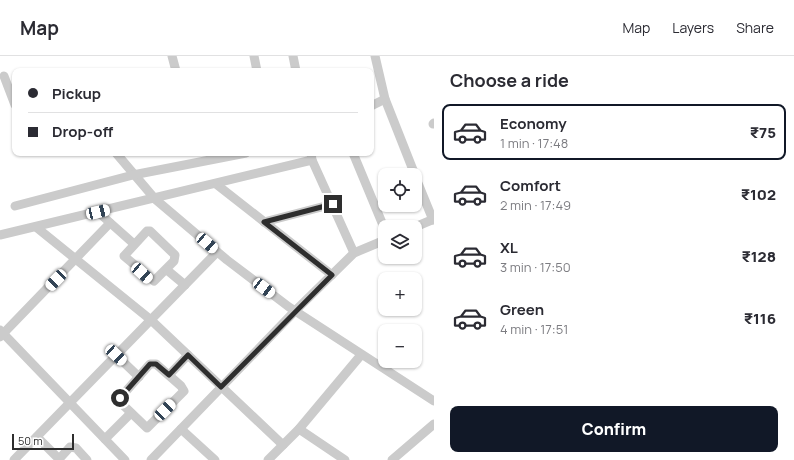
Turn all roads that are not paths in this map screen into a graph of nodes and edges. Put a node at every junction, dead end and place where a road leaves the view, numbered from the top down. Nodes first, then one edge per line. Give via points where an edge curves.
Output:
1 (172, 56) edge
2 (254, 56) edge
3 (293, 56) edge
4 (375, 56) edge
5 (175, 68) edge
6 (256, 68) edge
7 (295, 68) edge
8 (4, 76) dead end
9 (12, 97) edge
10 (385, 99) junction
11 (374, 104) edge
12 (118, 156) edge
13 (217, 156) edge
14 (312, 156) edge
15 (354, 156) edge
16 (198, 158) edge
17 (412, 168) edge
18 (133, 175) junction
19 (216, 184) junction
20 (422, 192) edge
21 (155, 199) junction
22 (333, 204) junction
23 (15, 206) dead end
24 (98, 212) junction
25 (381, 220) edge
26 (433, 220) edge
27 (264, 222) junction
28 (110, 223) junction
29 (422, 224) edge
30 (36, 227) junction
31 (0, 235) edge
32 (378, 243) edge
33 (134, 244) junction
34 (217, 252) junction
35 (354, 253) junction
36 (76, 259) junction
37 (167, 270) junction
38 (332, 275) junction
39 (185, 285) junction
40 (295, 311) junction
41 (151, 320) junction
42 (1, 333) edge
43 (361, 354) junction
44 (116, 355) junction
45 (188, 355) junction
46 (169, 375) junction
47 (139, 377) junction
48 (221, 387) junction
49 (434, 401) edge
50 (71, 402) junction
51 (131, 413) junction
52 (434, 424) edge
53 (181, 428) junction
54 (299, 429) junction
55 (37, 437) junction
56 (105, 439) junction
57 (283, 445) junction
58 (14, 460) edge
59 (87, 460) edge
60 (125, 460) edge
61 (150, 460) edge
62 (215, 460) edge
63 (268, 460) edge
64 (344, 460) edge
65 (392, 460) edge

1 - 5 street
2 - 6 street
3 - 7 street
4 - 10 street
8 - 9 street
10 - 11 street
10 - 17 street
12 - 18 street
13 - 16 street
14 - 19 street
14 - 22 street
15 - 25 street
16 - 18 street
18 - 21 street
18 - 23 street
19 - 21 street
19 - 27 street
20 - 26 street
21 - 24 street
21 - 34 street
22 - 27 street
22 - 35 street
24 - 28 street
24 - 30 street
26 - 29 street
27 - 38 street
28 - 33 street
28 - 36 street
30 - 31 street
30 - 36 street
32 - 35 street
33 - 37 street via 124,256 150,280 157,280
33 - 37 street via 150,231 175,255
34 - 39 street
34 - 40 street
35 - 38 street
36 - 41 street
36 - 42 street
37 - 39 street
38 - 40 street
39 - 41 street
40 - 43 street
40 - 48 street
41 - 44 street
41 - 45 street
42 - 50 street
43 - 49 street
43 - 54 street
44 - 47 street
44 - 50 street
45 - 46 street
45 - 48 street
46 - 47 street via 156,364 150,364
46 - 51 street via 184,391 147,428
47 - 51 street via 120,398 121,403
48 - 53 street
48 - 57 street
50 - 55 street
50 - 56 street
51 - 56 street
52 - 65 street
53 - 61 street
53 - 62 street
54 - 57 street
54 - 64 street
55 - 58 street
55 - 59 street via 60,458 70,447 76,448
56 - 60 street
57 - 63 street

